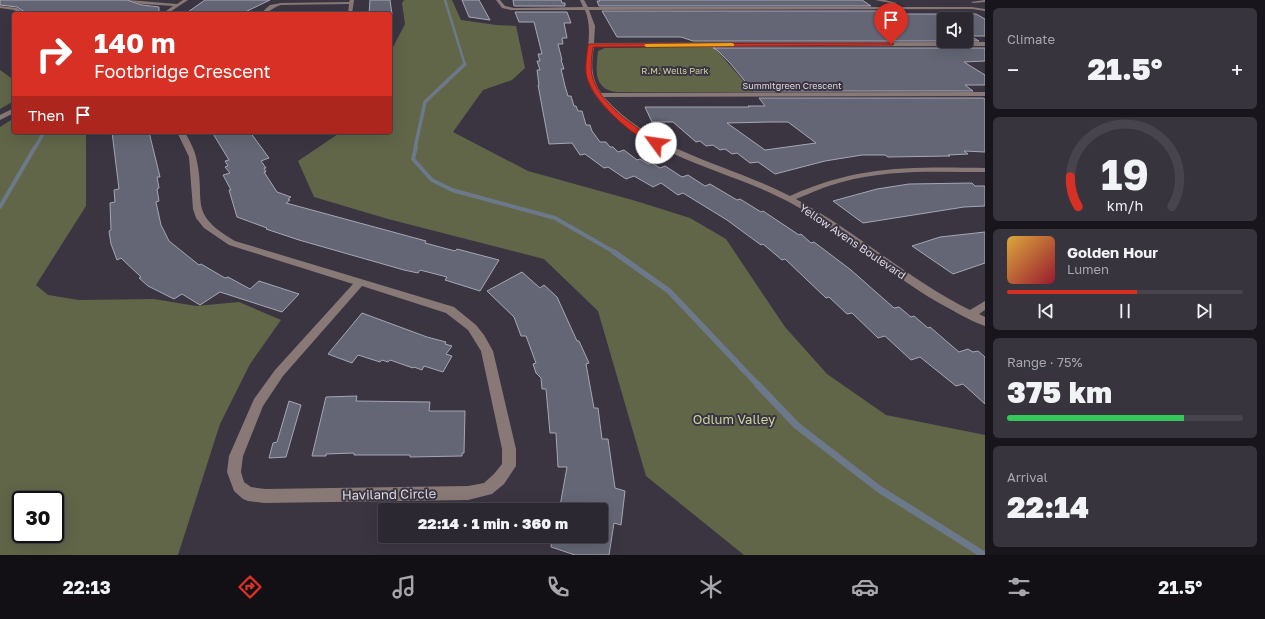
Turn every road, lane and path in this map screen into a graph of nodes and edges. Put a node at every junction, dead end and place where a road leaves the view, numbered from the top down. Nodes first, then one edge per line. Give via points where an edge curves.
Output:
1 (130, 0) edge
2 (186, 0) edge
3 (498, 0) edge
4 (582, 0) edge
5 (877, 0) edge
6 (351, 1) edge
7 (938, 2) dead end
8 (966, 2) dead end
9 (985, 2) edge
10 (178, 5) junction
11 (0, 7) edge
12 (587, 9) junction
13 (985, 10) edge
14 (21, 12) edge
15 (167, 12) edge
16 (264, 12) edge
17 (350, 12) edge
18 (985, 44) edge
19 (590, 45) junction
20 (985, 94) edge
21 (598, 95) junction
22 (12, 111) edge
23 (0, 118) edge
24 (182, 134) edge
25 (985, 170) edge
26 (790, 199) junction
27 (359, 283) junction
28 (985, 305) edge
29 (971, 315) junction
30 (985, 322) edge

1 - 10 street
2 - 10 street
3 - 12 street via 501,6 511,9
4 - 12 street, Yellow Avens Boulevard
5 - 7 street via 899,4
6 - 16 street via 281,4 272,6
6 - 17 street
8 - 9 street
10 - 15 street
11 - 14 street
12 - 13 street via 793,7
12 - 19 street, Yellow Avens Boulevard via 592,23
18 - 19 street
19 - 21 street, Yellow Avens Boulevard via 588,73
20 - 21 street, Summitgreen Crescent
21 - 26 street, Yellow Avens Boulevard via 622,119 656,143
22 - 23 street
24 - 27 street, Haviland Circle via 193,160 196,209 212,231 232,244
25 - 26 street via 895,171 853,177
26 - 29 street, Yellow Avens Boulevard via 867,248 914,283
27 - 27 street, Haviland Circle via 279,373 258,403 236,456 234,472 239,486 248,494 265,496 468,493 487,489 509,466 510,449 487,351 481,338 472,326 450,310
28 - 29 street
29 - 30 street, Yellow Avens Boulevard

